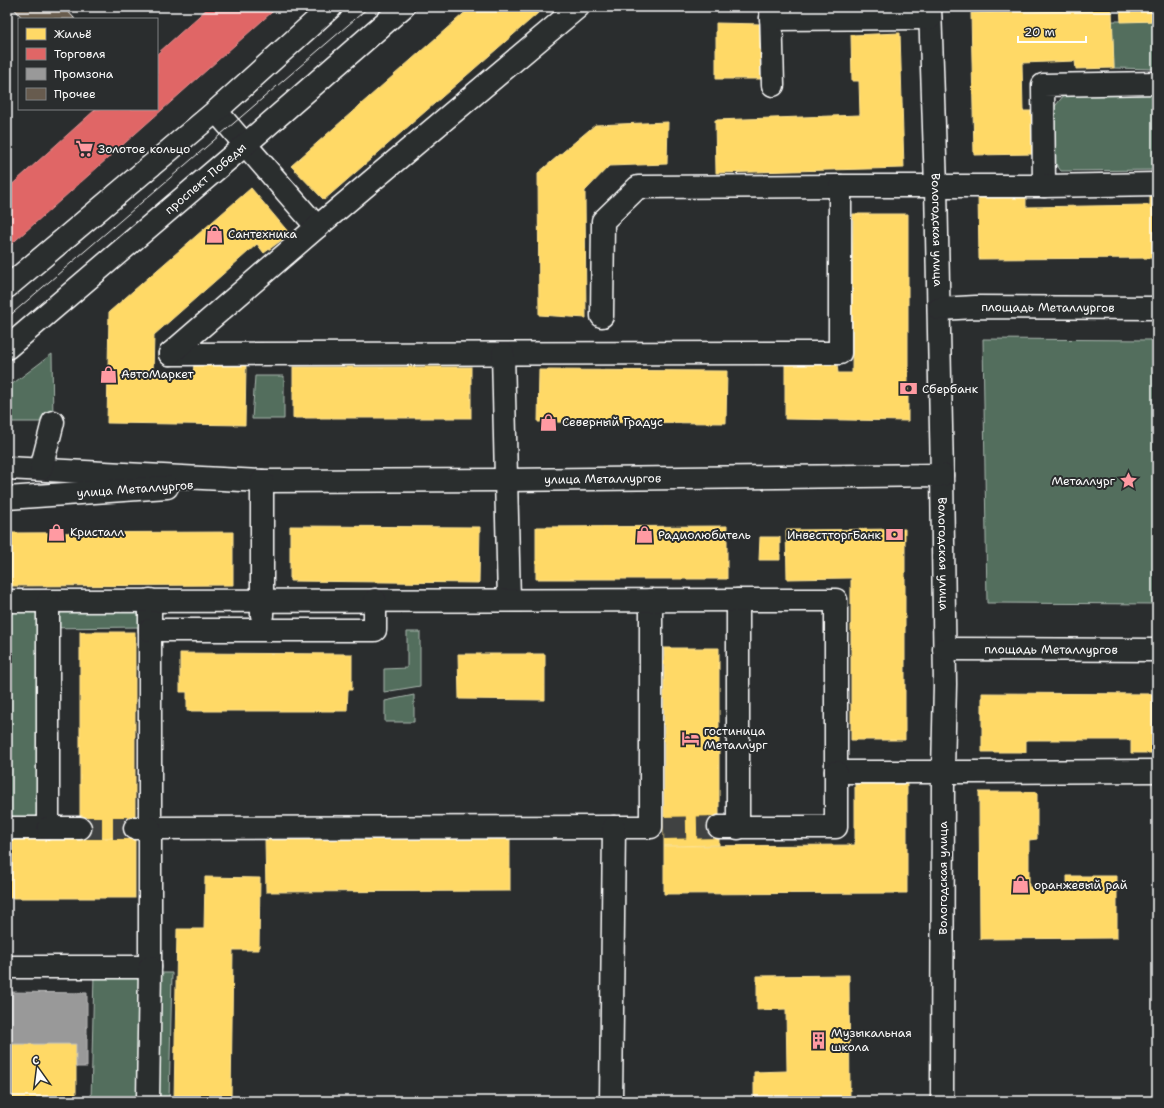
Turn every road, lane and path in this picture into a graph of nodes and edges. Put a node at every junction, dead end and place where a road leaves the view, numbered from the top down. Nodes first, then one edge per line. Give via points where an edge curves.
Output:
1 (331, 7) edge
2 (578, 7) edge
3 (397, 9) edge
4 (930, 12) edge
5 (771, 13) edge
6 (1157, 83) edge
7 (773, 85) dead end
8 (216, 111) junction
9 (246, 144) junction
10 (1157, 184) edge
11 (840, 186) junction
12 (1044, 186) junction
13 (936, 187) junction
14 (317, 227) junction
15 (7, 286) edge
16 (1157, 308) edge
17 (939, 309) junction
18 (602, 316) dead end
19 (7, 348) edge
20 (503, 354) junction
21 (53, 422) dead end
22 (7, 468) edge
23 (41, 469) junction
24 (942, 475) junction
25 (507, 480) junction
26 (262, 481) junction
27 (7, 498) edge
28 (150, 600) junction
29 (262, 600) junction
30 (375, 600) junction
31 (509, 600) junction
32 (651, 600) junction
33 (738, 600) junction
34 (7, 601) edge
35 (48, 601) junction
36 (150, 630) junction
37 (262, 630) junction
38 (944, 649) junction
39 (1157, 650) edge
40 (1157, 771) edge
41 (836, 772) junction
42 (943, 772) junction
43 (7, 828) edge
44 (48, 828) junction
45 (80, 828) tunnel mouth
46 (142, 828) junction
47 (614, 828) junction
48 (7, 967) edge
49 (150, 967) junction
50 (148, 1101) edge
51 (611, 1101) edge
52 (942, 1101) edge

1 - 8 street
2 - 14 street
3 - 9 street, проспект Победы
4 - 5 street
4 - 13 street, Вологодская улица
5 - 7 street
6 - 12 street via 1043,85
8 - 9 street
8 - 15 street
9 - 14 street
9 - 19 street, проспект Победы
10 - 12 street
11 - 13 street
11 - 18 street via 638,187 603,220
11 - 20 street via 840,353
12 - 13 street
13 - 17 street, Вологодская улица
14 - 20 street via 170,354
16 - 17 street, площадь Металлургов
17 - 24 street, Вологодская улица
20 - 25 street
21 - 23 street
22 - 23 street, улица Металлургов
23 - 26 street, улица Металлургов
24 - 25 street, улица Металлургов
24 - 38 street, Вологодская улица
25 - 26 street, улица Металлургов
25 - 31 street
26 - 27 street, улица Металлургов
26 - 29 street
28 - 29 street
28 - 35 street
28 - 36 street
29 - 30 street
29 - 37 street
30 - 31 street
30 - 37 street via 375,630
31 - 32 street
32 - 33 street
32 - 47 street via 657,827
33 - 41 street via 836,600
33 - 41 street via 728,827 836,827
34 - 35 street
35 - 44 street
36 - 37 street
36 - 46 street
38 - 39 street, площадь Металлургов
38 - 42 street, Вологодская улица
40 - 42 street
41 - 42 street
42 - 52 street, Вологодская улица
43 - 44 street
44 - 45 street
46 - 47 street
46 - 49 street
47 - 51 street
48 - 49 street
49 - 50 street

